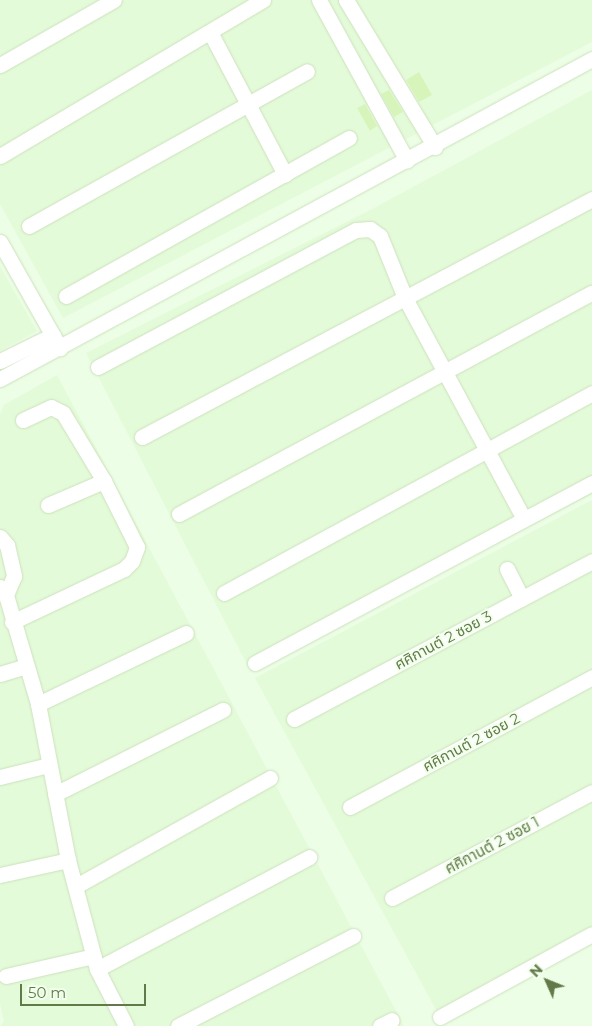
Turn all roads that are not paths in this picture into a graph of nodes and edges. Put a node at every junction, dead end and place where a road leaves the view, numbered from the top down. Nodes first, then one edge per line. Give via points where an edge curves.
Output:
1 (114, 0) edge
2 (263, 0) edge
3 (319, 0) edge
4 (346, 0) edge
5 (210, 32) junction
6 (592, 59) edge
7 (0, 65) edge
8 (307, 71) dead end
9 (248, 104) junction
10 (349, 138) dead end
11 (435, 146) junction
12 (0, 156) edge
13 (407, 161) junction
14 (285, 174) junction
15 (592, 199) edge
16 (30, 226) dead end
17 (0, 242) edge
18 (592, 293) edge
19 (66, 296) dead end
20 (406, 298) junction
21 (57, 342) junction
22 (0, 361) edge
23 (98, 367) dead end
24 (444, 373) junction
25 (0, 379) edge
26 (592, 393) edge
27 (23, 420) dead end
28 (142, 437) dead end
29 (488, 449) junction
30 (104, 481) junction
31 (592, 483) edge
32 (48, 505) dead end
33 (180, 514) dead end
34 (524, 519) junction
35 (0, 538) edge
36 (592, 561) edge
37 (507, 570) dead end
38 (3, 591) edge
39 (224, 593) dead end
40 (522, 598) junction
41 (12, 622) junction
42 (186, 632) dead end
43 (255, 663) dead end
44 (26, 666) junction
45 (0, 674) edge
46 (592, 677) edge
47 (38, 704) junction
48 (223, 710) dead end
49 (294, 719) dead end
50 (49, 765) junction
51 (0, 777) edge
52 (270, 778) dead end
53 (592, 792) edge
54 (55, 794) junction
55 (350, 807) dead end
56 (309, 857) dead end
57 (68, 860) junction
58 (0, 875) edge
59 (76, 886) junction
60 (392, 898) dead end
61 (592, 934) edge
62 (353, 936) dead end
63 (96, 963) junction
64 (6, 976) dead end
65 (440, 1017) dead end
66 (126, 1026) edge
67 (178, 1026) edge

1 - 7 street
2 - 5 street
3 - 13 street
4 - 11 street
5 - 9 street
5 - 12 street
6 - 11 street
8 - 9 street
9 - 14 street
9 - 16 street
10 - 14 street
11 - 13 street
13 - 21 street
14 - 19 street
15 - 20 street
17 - 21 street
18 - 24 street
20 - 23 street via 380,236 370,229 356,230
20 - 24 street
20 - 28 street
21 - 22 street
21 - 25 street
24 - 29 street
24 - 33 street
26 - 29 street
27 - 30 street via 51,406 57,408
29 - 34 street
29 - 39 street
30 - 32 street
30 - 41 street via 137,547 132,560 124,569
31 - 34 street
34 - 43 street
35 - 38 street via 7,545 14,576
36 - 40 street, ศศิกานต์ 2 ซอย 3
37 - 40 street
38 - 41 street
40 - 49 street, ศศิกานต์ 2 ซอย 3
41 - 44 street
42 - 47 street
44 - 45 street
44 - 47 street
46 - 55 street, ศศิกานต์ 2 ซอย 2
47 - 50 street
48 - 54 street
50 - 51 street
50 - 54 street
52 - 59 street
53 - 60 street, ศศิกานต์ 2 ซอย 1
54 - 57 street
56 - 63 street
57 - 58 street
57 - 59 street
59 - 63 street
61 - 65 street
62 - 67 street
63 - 64 street
63 - 66 street

